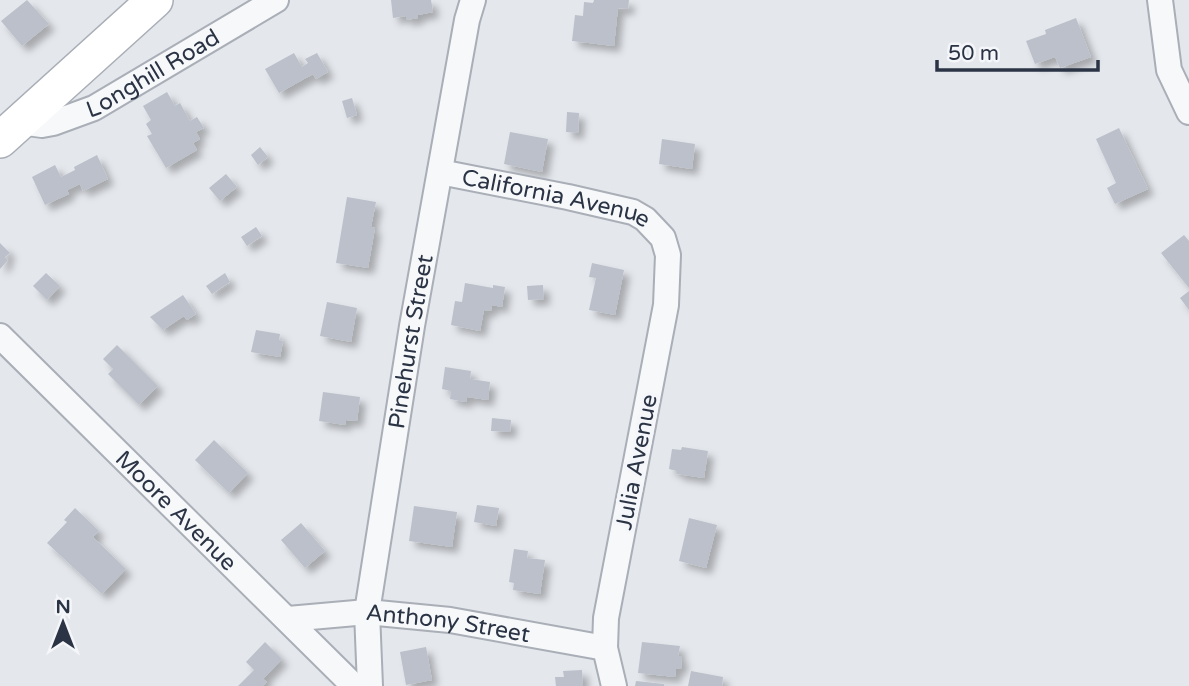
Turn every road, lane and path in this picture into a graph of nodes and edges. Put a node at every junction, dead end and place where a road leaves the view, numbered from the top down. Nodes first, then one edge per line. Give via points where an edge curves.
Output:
1 (155, 0) edge
2 (276, 0) edge
3 (472, 0) edge
4 (1160, 0) edge
5 (1189, 112) edge
6 (10, 131) edge
7 (440, 172) junction
8 (663, 238) joint
9 (0, 336) edge
10 (368, 612) junction
11 (288, 619) junction
12 (605, 648) junction
13 (354, 686) edge
14 (370, 686) edge
15 (614, 686) edge

1 - 6 main road
2 - 6 street, Longhill Road via 94,108 53,123
3 - 7 street, Pinehurst Street
4 - 5 street via 1169,70
7 - 8 street, California Avenue via 633,212
7 - 10 street, Pinehurst Street
8 - 12 street, Julia Avenue via 666,305 606,618
9 - 11 street, Moore Avenue
10 - 11 street, Anthony Street
10 - 12 street, Anthony Street via 450,620
10 - 14 street, Pinehurst Street
11 - 13 street, Moore Avenue
12 - 15 street, Julia Avenue

